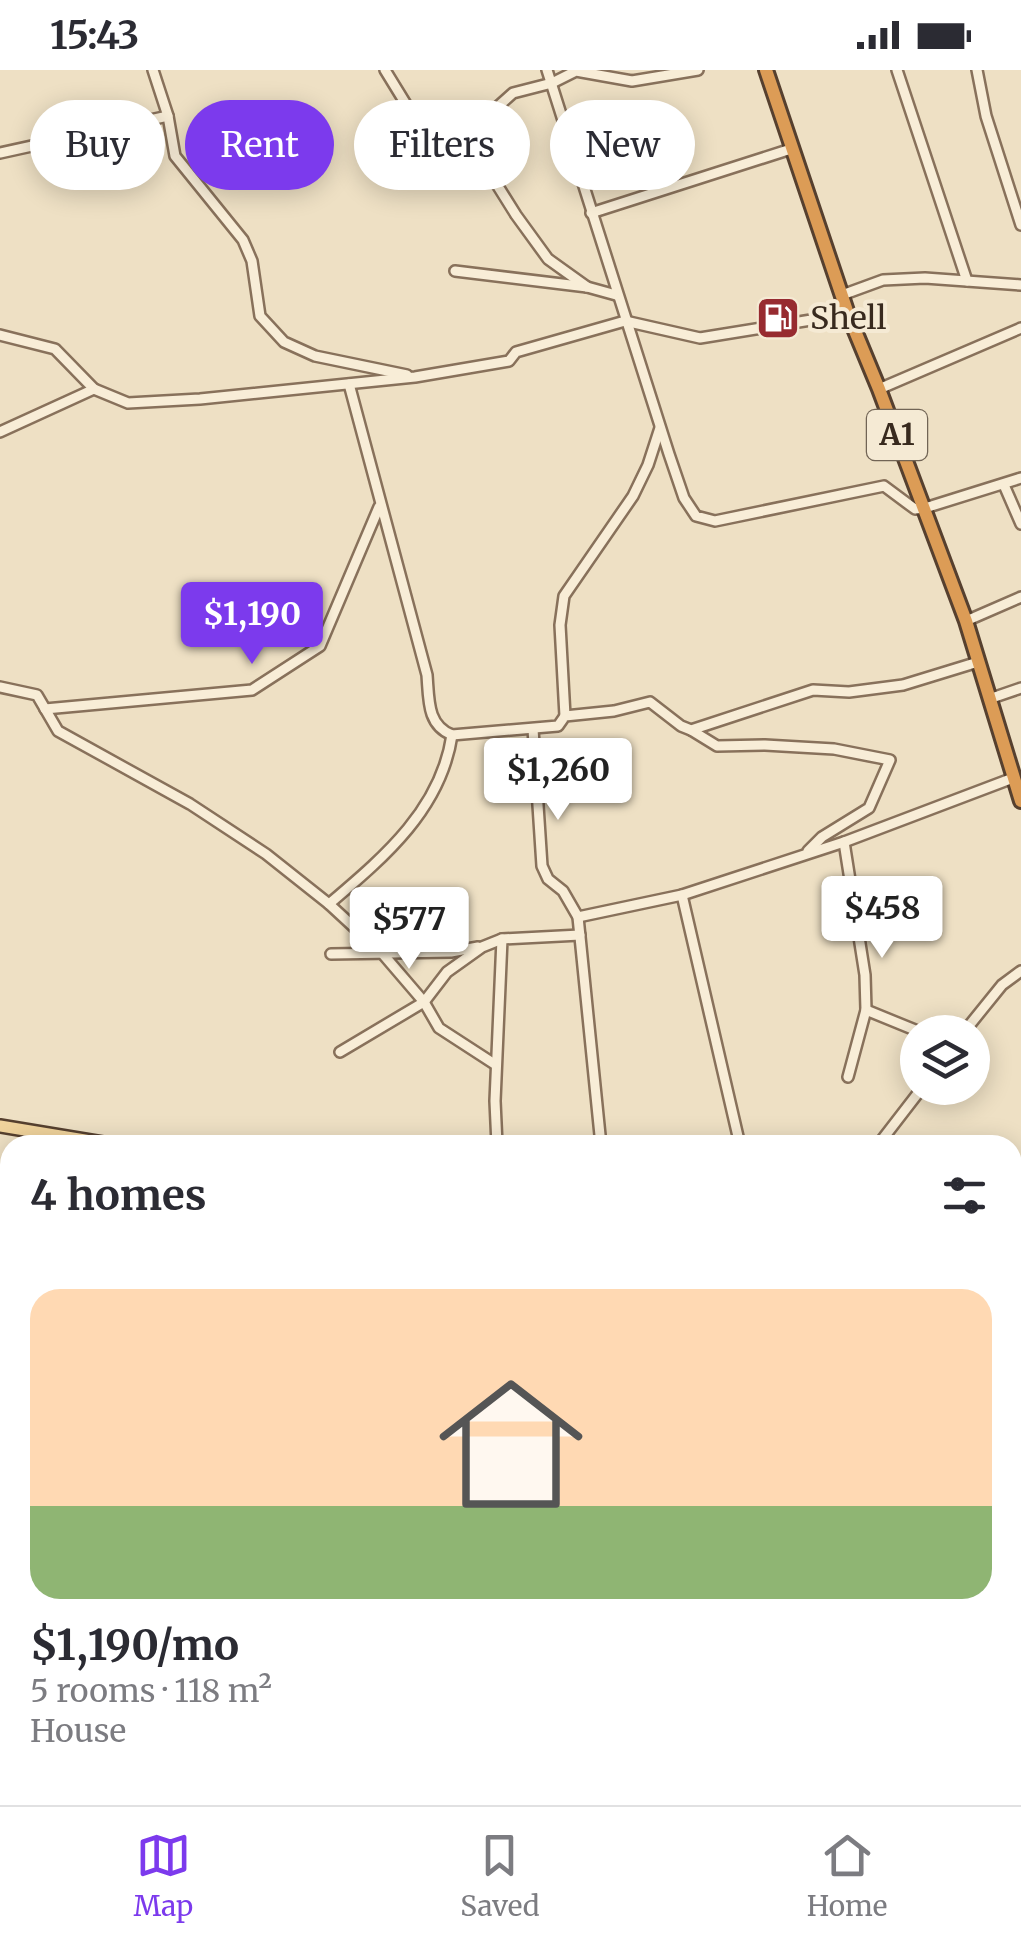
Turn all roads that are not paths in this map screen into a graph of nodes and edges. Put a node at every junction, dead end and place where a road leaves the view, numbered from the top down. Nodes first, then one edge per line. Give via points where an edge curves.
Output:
1 (153, 70) edge
2 (385, 70) edge
3 (547, 70) edge
4 (698, 70) edge
5 (766, 70) edge
6 (897, 70) edge
7 (977, 70) edge
8 (552, 82) junction
9 (403, 100) edge
10 (505, 100) edge
11 (168, 116) junction
12 (791, 149) junction
13 (0, 153) edge
14 (501, 190) edge
15 (591, 213) junction
16 (1021, 224) edge
17 (455, 271) dead end
18 (967, 281) junction
19 (1021, 285) edge
20 (587, 287) junction
21 (616, 294) junction
22 (842, 295) junction
23 (848, 314) junction
24 (626, 321) junction
25 (1021, 328) edge
26 (0, 335) edge
27 (415, 377) junction
28 (350, 384) junction
29 (880, 389) junction
30 (94, 390) junction
31 (661, 426) junction
32 (0, 432) edge
33 (1021, 478) edge
34 (1004, 485) junction
35 (380, 504) junction
36 (925, 508) junction
37 (1021, 524) edge
38 (1021, 598) edge
39 (966, 621) junction
40 (978, 662) junction
41 (0, 687) edge
42 (1021, 688) edge
43 (990, 699) junction
44 (45, 709) junction
45 (565, 716) junction
46 (533, 728) junction
47 (691, 730) junction
48 (452, 736) junction
49 (1012, 778) junction
50 (1021, 801) edge
51 (844, 842) junction
52 (802, 856) junction
53 (682, 895) junction
54 (329, 904) junction
55 (578, 917) junction
56 (580, 935) junction
57 (502, 940) junction
58 (482, 946) junction
59 (382, 953) junction
60 (331, 954) dead end
61 (1021, 971) edge
62 (424, 1002) junction
63 (866, 1010) junction
64 (978, 1015) edge
65 (900, 1024) edge
66 (340, 1052) dead end
67 (496, 1065) junction
68 (848, 1077) dead end
69 (909, 1105) edge
70 (0, 1126) edge
71 (22, 1128) junction
72 (23, 1135) edge
73 (61, 1135) edge
74 (497, 1135) edge
75 (600, 1135) edge
76 (738, 1135) edge
77 (886, 1135) edge

1 - 11 street
2 - 9 street
3 - 8 street
4 - 8 street via 632,81 576,71
5 - 12 highway, A1
6 - 18 street
7 - 16 street
8 - 10 street
8 - 15 street
11 - 13 street
11 - 27 street via 175,156 242,240 260,316 284,342 315,356
12 - 15 street
12 - 22 highway, A1
14 - 20 street via 548,259
15 - 21 street
17 - 20 street
18 - 19 street
18 - 22 street via 883,280
20 - 21 street
21 - 24 street
22 - 23 highway, A1
23 - 24 street via 700,338
23 - 29 highway, A1
24 - 27 street via 516,352 509,361
24 - 31 street
25 - 29 street
26 - 30 street via 54,349
27 - 28 street
28 - 30 street via 128,403
28 - 35 street
29 - 36 highway, A1
30 - 32 street
31 - 36 street via 696,516 716,521 884,486
31 - 45 street via 633,496 564,596
33 - 34 street
34 - 36 street
34 - 37 street
35 - 44 street via 320,646 252,690
35 - 48 street via 432,716
36 - 39 highway, A1
38 - 39 street
39 - 40 highway, A1
40 - 43 highway, A1
40 - 47 street via 902,685 813,690
41 - 44 street via 37,696
42 - 43 street
43 - 49 highway, A1
44 - 54 street via 58,730 205,814
45 - 46 street via 558,726
45 - 47 street via 650,702
46 - 48 street
46 - 55 street via 542,866
47 - 52 street via 717,746 834,749 890,760 869,808
48 - 54 street via 424,808 397,845
49 - 50 highway, A1
49 - 51 street
51 - 52 street
51 - 63 street
52 - 53 street
53 - 55 street
53 - 76 street
54 - 59 street
55 - 56 street
56 - 57 street
56 - 75 street
57 - 58 street
57 - 67 street
58 - 59 street
58 - 62 street via 446,972
59 - 60 street
59 - 62 street
61 - 64 street
62 - 66 street
62 - 67 street via 439,1028
63 - 65 street
63 - 68 street
67 - 74 street
69 - 77 street
70 - 71 main road
71 - 72 street
71 - 73 main road

